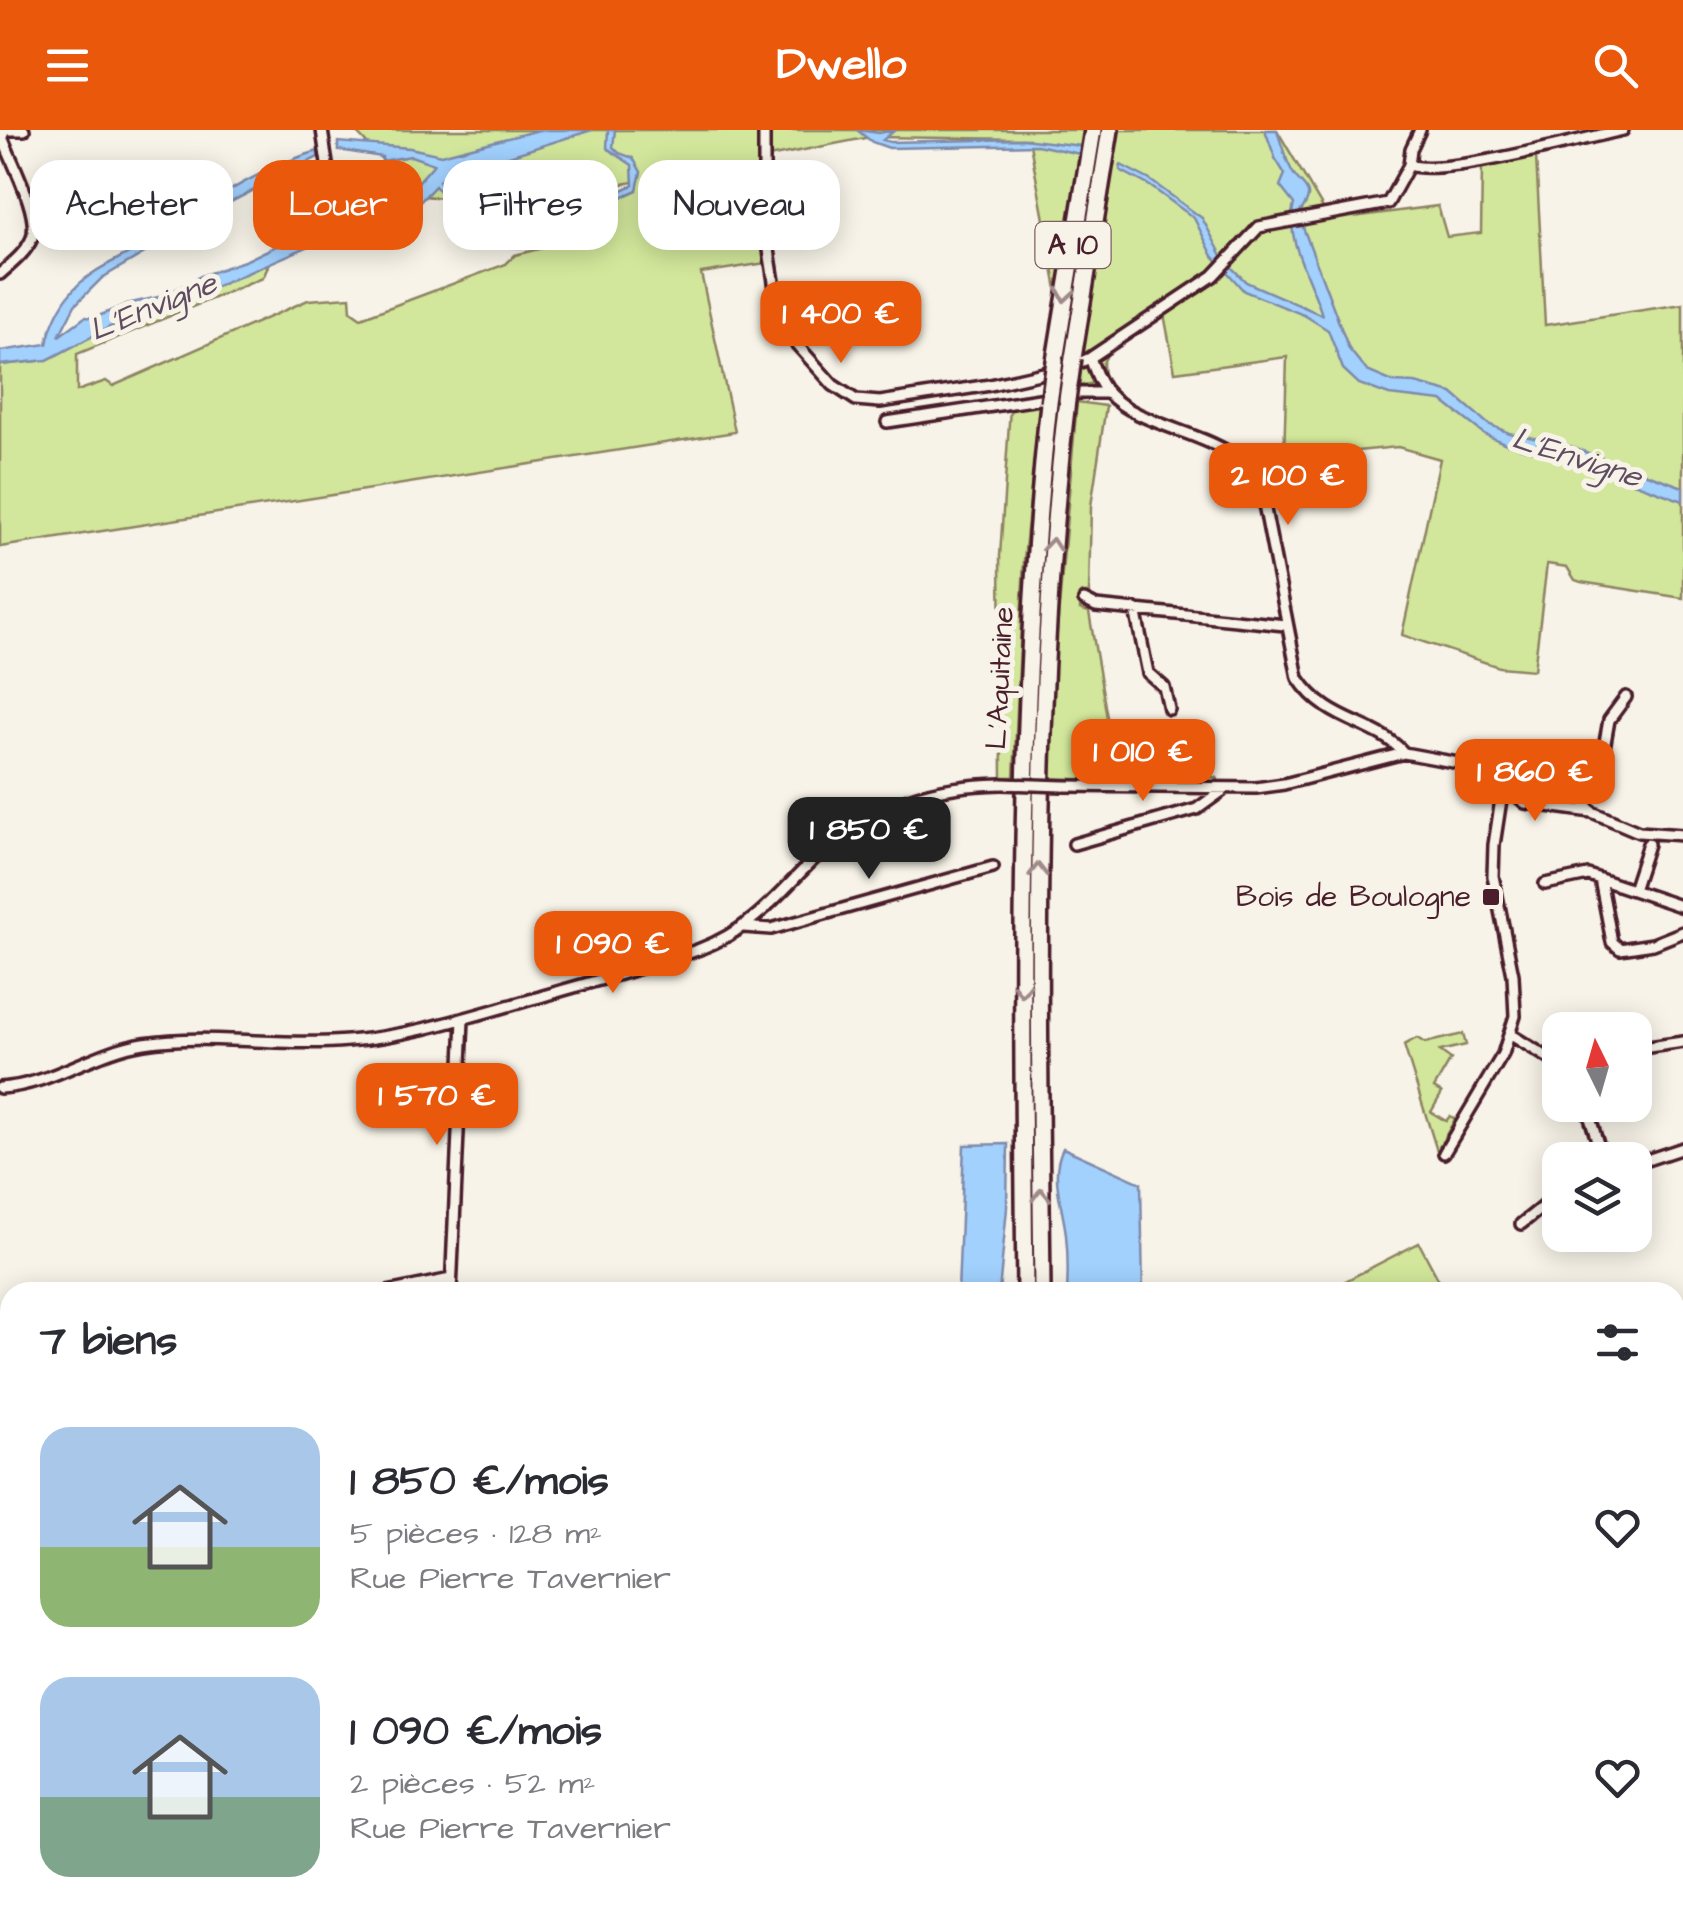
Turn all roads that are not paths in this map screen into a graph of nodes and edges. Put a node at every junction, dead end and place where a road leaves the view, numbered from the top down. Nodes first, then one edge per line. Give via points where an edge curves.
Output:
1 (3, 130) edge
2 (24, 130) edge
3 (322, 130) edge
4 (764, 130) edge
5 (1094, 130) edge
6 (1110, 130) edge
7 (1420, 130) edge
8 (1624, 130) edge
9 (326, 160) edge
10 (1409, 166) junction
11 (0, 274) edge
12 (1090, 358) junction
13 (1108, 393) junction
14 (887, 422) dead end
15 (1084, 600) dead end
16 (1135, 610) junction
17 (1285, 625) junction
18 (1626, 696) dead end
19 (1169, 709) dead end
20 (1404, 753) junction
21 (1488, 770) junction
22 (1512, 774) junction
23 (1505, 785) junction
24 (1224, 789) junction
25 (1582, 798) junction
26 (1573, 809) junction
27 (1592, 812) junction
28 (1683, 835) edge
29 (1074, 844) dead end
30 (1648, 844) dead end
31 (993, 867) dead end
32 (1600, 879) junction
33 (1545, 884) dead end
34 (1633, 890) junction
35 (1683, 907) edge
36 (744, 927) junction
37 (1683, 932) edge
38 (463, 1019) junction
39 (1511, 1036) junction
40 (1683, 1042) edge
41 (1652, 1046) edge
42 (1542, 1054) edge
43 (0, 1088) edge
44 (1683, 1148) edge
45 (1444, 1153) dead end
46 (1652, 1158) edge
47 (1542, 1208) edge
48 (1521, 1224) dead end
49 (451, 1279) joint
50 (436, 1282) edge
51 (1025, 1282) edge
52 (1042, 1282) edge

1 - 2 street
1 - 11 street via 34,226 26,247
3 - 9 street
4 - 12 street via 764,218 780,320 843,394 880,402 990,385
5 -> 51 highway, L'Aquitaine / A 10, bridge via 1049,403 1030,612
52 -> 6 highway, L'Aquitaine / A 10, bridge via 1040,755 1052,546 1072,358
7 - 10 street
8 - 10 street via 1458,165
10 - 12 street via 1383,206 1260,227 1220,270
12 - 13 street
13 - 14 street
13 - 17 street via 1252,469
15 - 16 street
16 - 17 street
16 - 19 street via 1148,673 1166,690
17 - 20 street via 1293,666 1316,700
18 - 25 street via 1609,720 1599,776
20 - 21 street
20 - 24 street via 1284,784
21 - 22 street
21 - 23 street
22 - 23 street
22 - 25 street via 1567,783
23 - 26 street via 1525,803
23 - 39 street via 1493,876 1514,975
24 - 29 street via 1197,809
24 - 36 street, bridge via 949,787 882,808 827,847
25 - 26 street
25 - 27 street
26 - 27 street
27 - 28 street via 1639,832
30 - 34 street
31 - 36 street via 771,930
32 - 33 street via 1588,875
32 - 34 street
32 - 37 street via 1612,942 1620,949
34 - 35 street
36 - 38 street via 690,953
38 - 43 street via 342,1042 140,1044 42,1081
38 - 49 street
39 - 42 street
39 - 45 street
40 - 41 street
44 - 46 street
47 - 48 street
49 - 50 street

